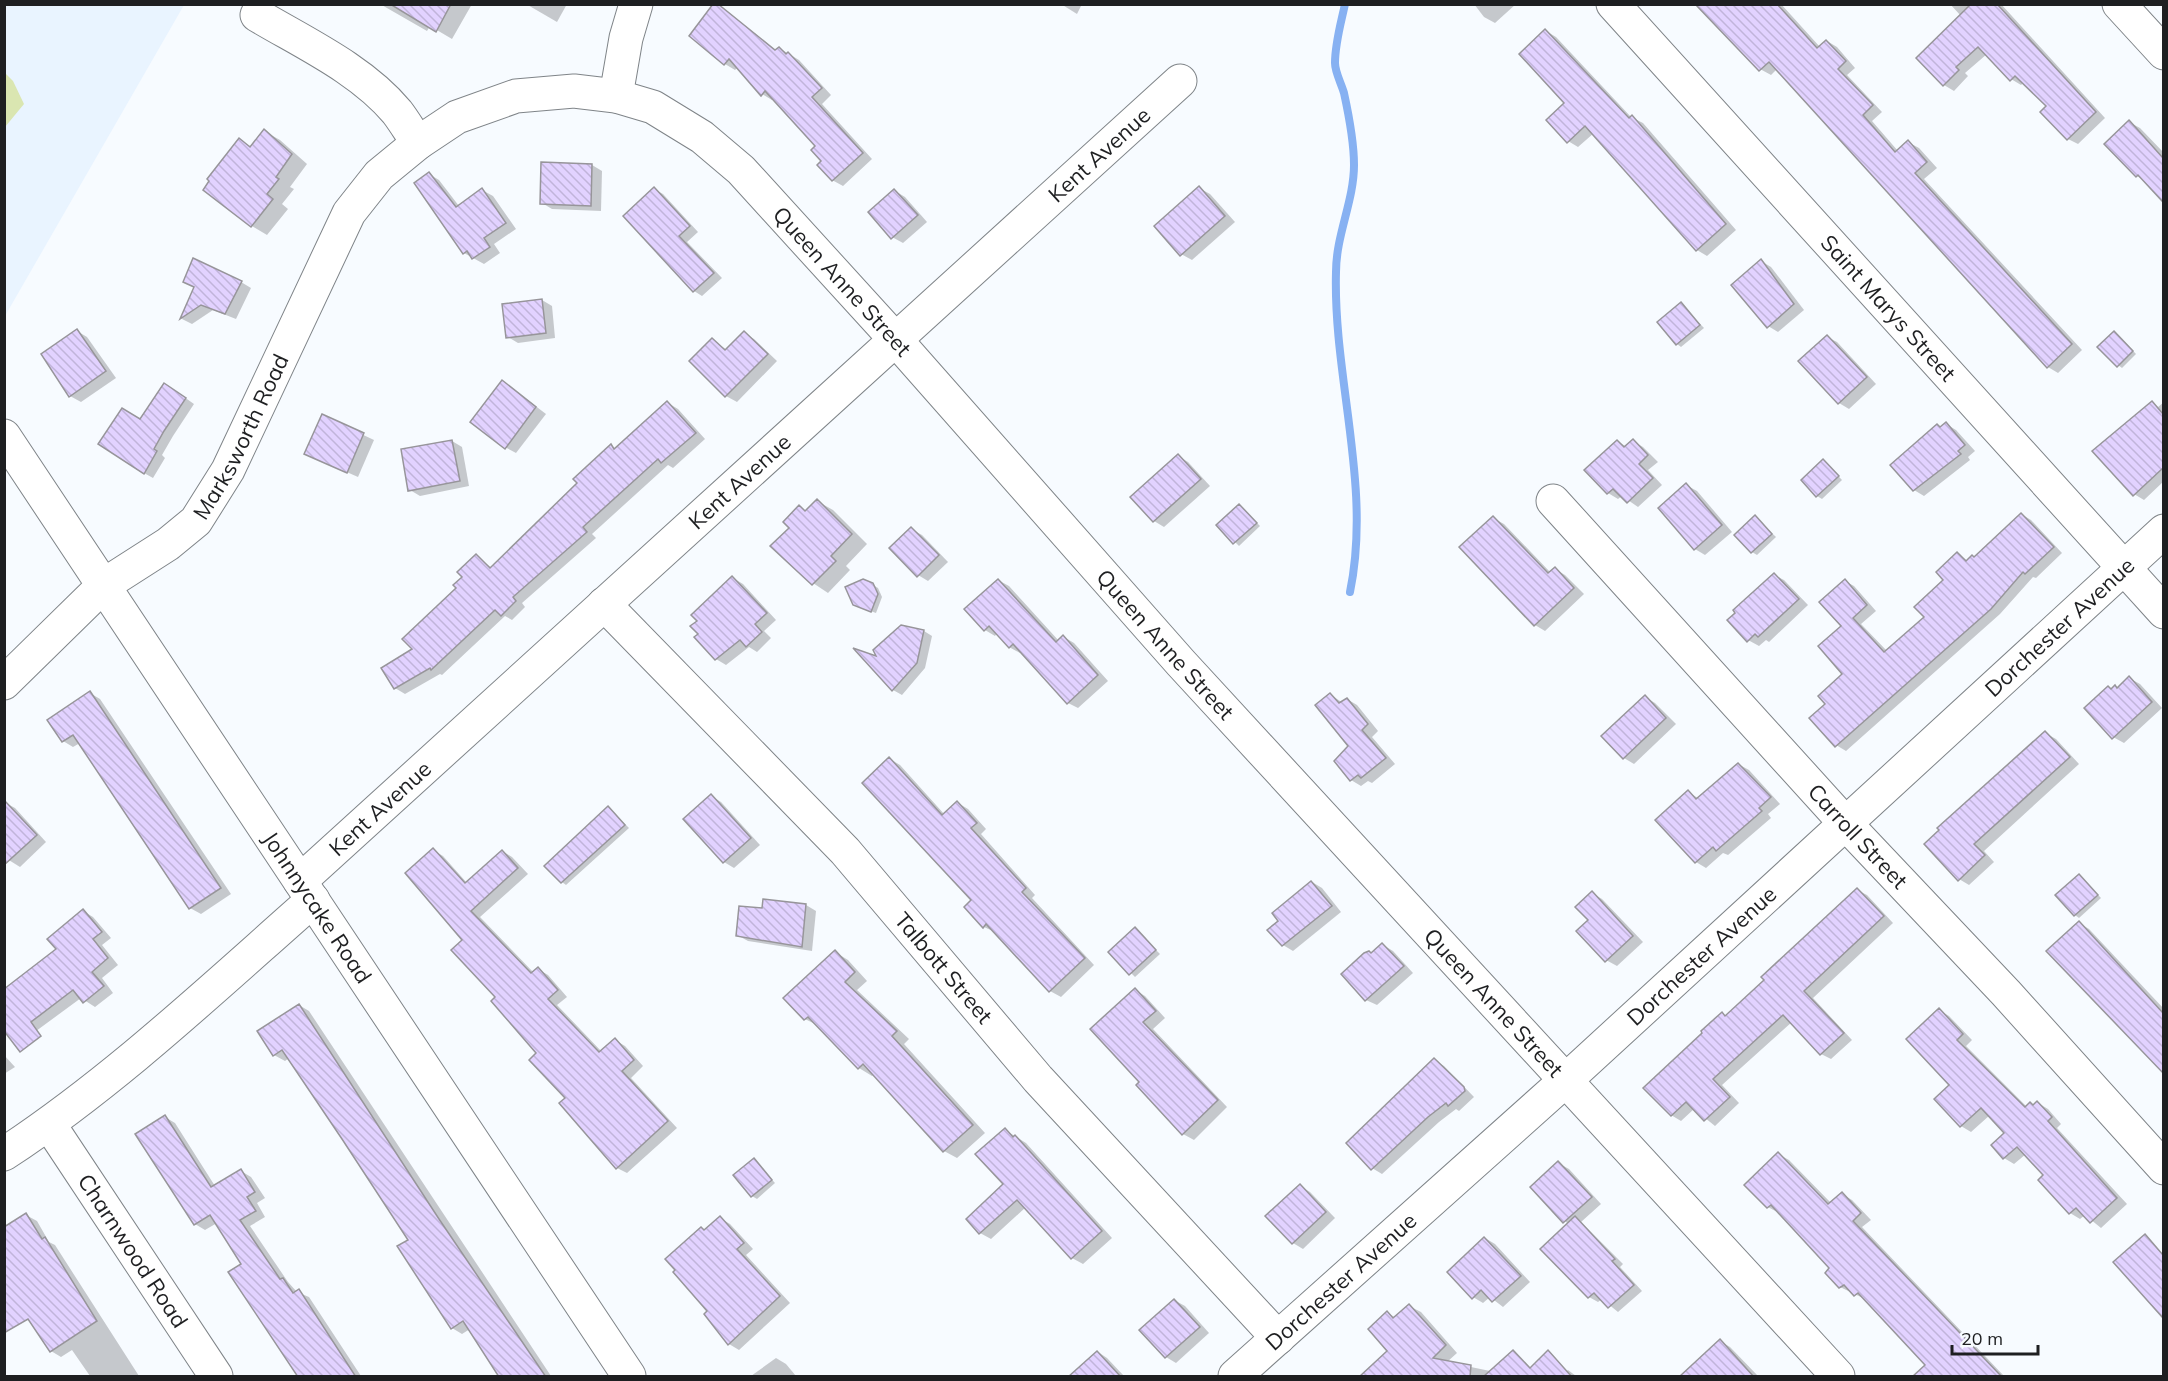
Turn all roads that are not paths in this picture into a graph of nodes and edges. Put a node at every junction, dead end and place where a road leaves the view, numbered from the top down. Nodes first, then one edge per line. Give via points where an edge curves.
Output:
1 (636, 4) edge
2 (1612, 4) edge
3 (2119, 4) edge
4 (257, 15) dead end
5 (2163, 53) edge
6 (1180, 81) dead end
7 (616, 96) junction
8 (417, 143) junction
9 (895, 339) junction
10 (4, 436) edge
11 (1554, 501) dead end
12 (2163, 531) edge
13 (2123, 568) junction
14 (104, 585) junction
15 (604, 604) junction
16 (2163, 612) edge
17 (4, 682) edge
18 (1846, 824) junction
19 (307, 891) junction
20 (1566, 1080) junction
21 (49, 1125) junction
22 (4, 1154) edge
23 (2163, 1168) edge
24 (1278, 1338) junction
25 (216, 1377) edge
26 (629, 1377) edge
27 (1235, 1377) edge
28 (1838, 1377) edge

1 - 7 street
2 - 13 street, Saint Marys Street
3 - 5 street
4 - 8 street via 373,89 396,112
6 - 9 street, Kent Avenue
7 - 8 street, Queen Anne Street via 574,91 516,96 457,117
7 - 9 street, Queen Anne Street via 653,107 702,137 741,170
8 - 14 street, Marksworth Road via 379,175 349,213 228,470 196,521
9 - 15 street, Kent Avenue
9 - 20 street, Queen Anne Street via 1181,663
10 - 14 street, Johnnycake Road
11 - 18 street, Carroll Street
12 - 13 street, Dorchester Avenue
13 - 16 street, Saint Marys Street
13 - 18 street, Dorchester Avenue
14 - 17 street, Marksworth Road
14 - 19 street, Johnnycake Road
15 - 19 street, Kent Avenue
15 - 24 street, Talbott Street via 845,851 1038,1079
18 - 20 street, Dorchester Avenue
18 - 23 street, Carroll Street via 2006,993
19 - 21 street, Kent Avenue via 177,1020
19 - 26 street, Johnnycake Road
20 - 24 street, Dorchester Avenue
20 - 28 street, Queen Anne Street
21 - 22 street, Kent Avenue
21 - 25 street, Charnwood Road
24 - 27 street, Dorchester Avenue

